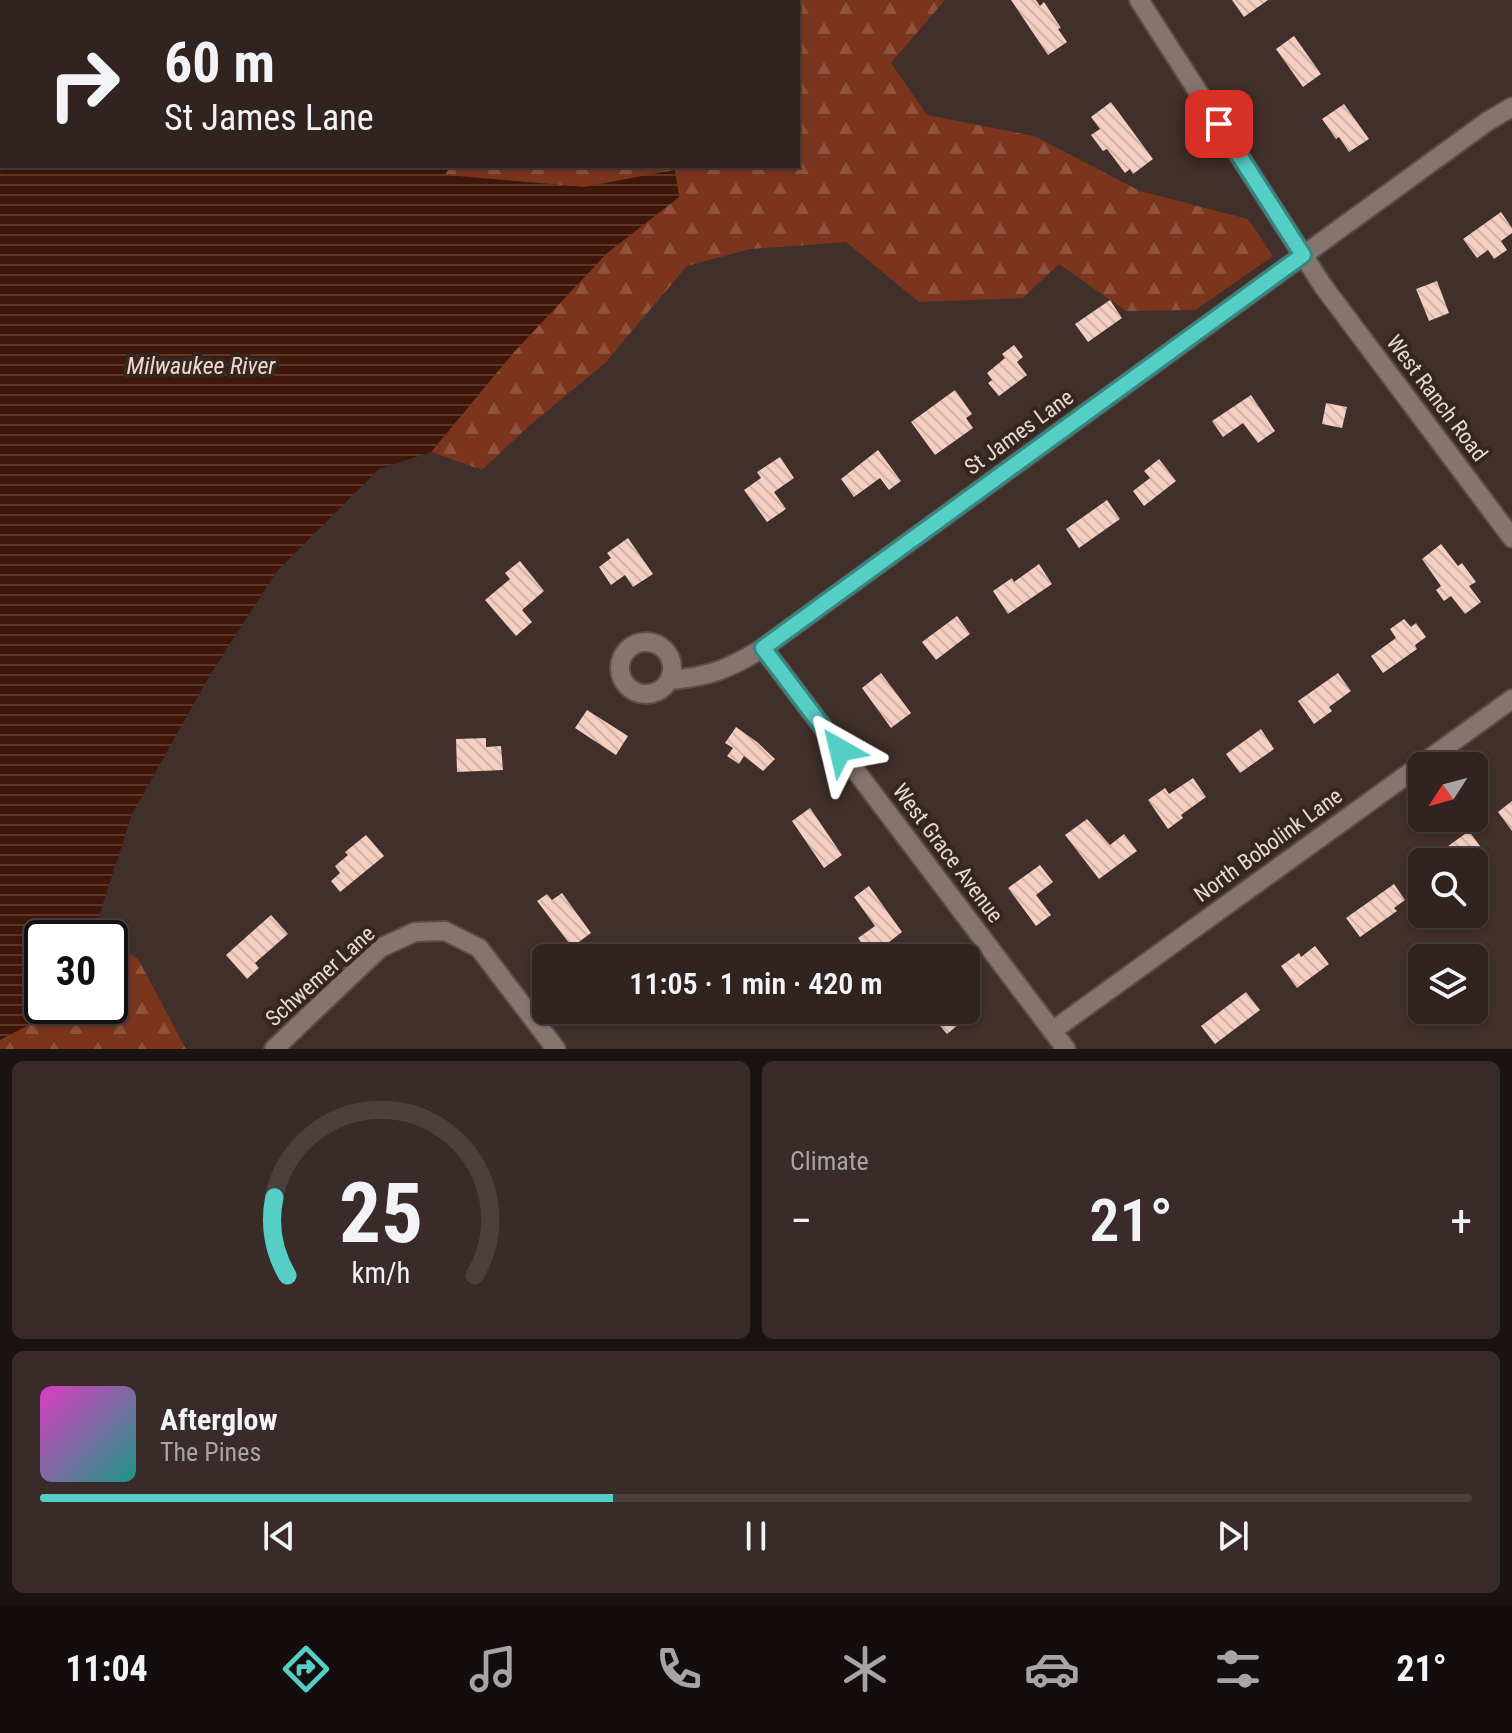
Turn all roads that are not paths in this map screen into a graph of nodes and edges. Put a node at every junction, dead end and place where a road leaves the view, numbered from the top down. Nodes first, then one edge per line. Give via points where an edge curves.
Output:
1 (1139, 0) edge
2 (1512, 107) edge
3 (1303, 255) junction
4 (1512, 538) edge
5 (763, 648) junction
6 (669, 680) dead end
7 (1512, 699) edge
8 (1052, 1031) junction
9 (274, 1049) edge
10 (556, 1049) edge
11 (1066, 1049) edge

1 - 3 street
2 - 3 street, St James Lane
3 - 4 street, West Ranch Road
3 - 5 street, St James Lane
5 - 6 street, St James Lane via 710,675
5 - 8 street, West Grace Avenue
7 - 8 street, North Bobolink Lane
8 - 11 street, West Grace Avenue
9 - 10 street, Schwemer Lane via 380,948 415,932 445,931 479,948

